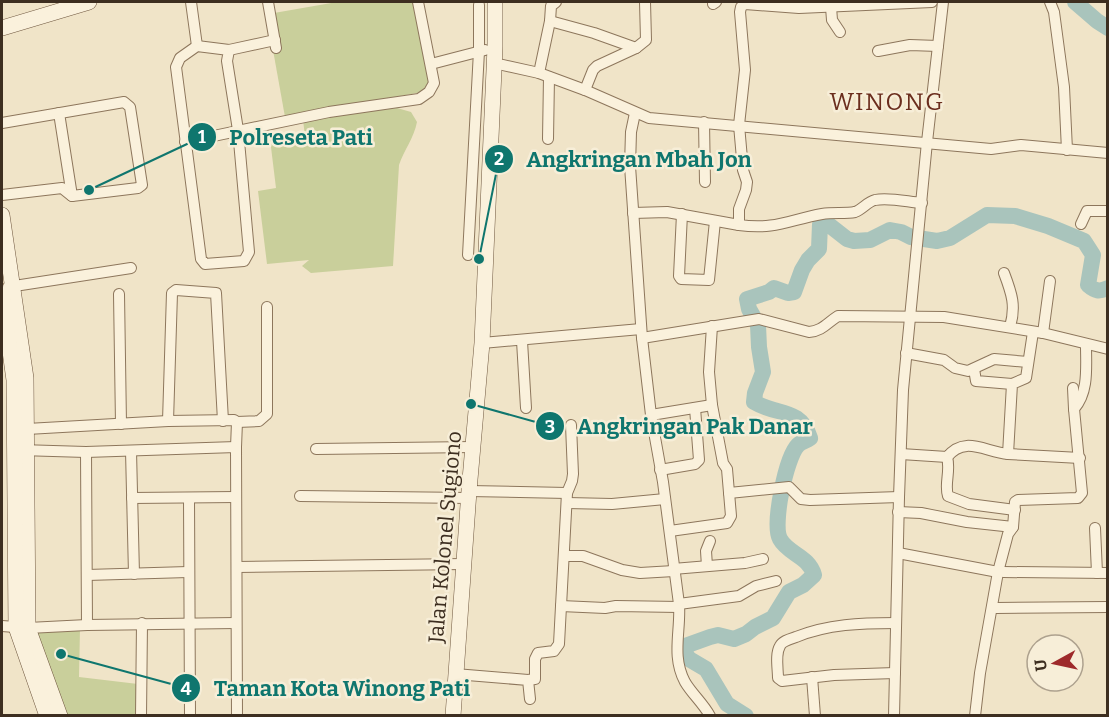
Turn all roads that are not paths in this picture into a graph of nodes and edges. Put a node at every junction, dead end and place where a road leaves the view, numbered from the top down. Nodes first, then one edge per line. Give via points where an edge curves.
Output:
1 (84, 2) edge
2 (191, 2) edge
3 (268, 2) edge
4 (418, 2) edge
5 (495, 2) edge
6 (556, 2) edge
7 (645, 2) edge
8 (932, 2) edge
9 (943, 2) edge
10 (1050, 2) edge
11 (479, 5) dead end
12 (831, 7) junction
13 (550, 21) junction
14 (2, 28) edge
15 (840, 32) dead end
16 (197, 46) junction
17 (938, 46) junction
18 (495, 47) junction
19 (636, 48) junction
20 (229, 50) junction
21 (479, 51) junction
22 (878, 51) dead end
23 (494, 63) junction
24 (431, 64) junction
25 (544, 75) junction
26 (585, 90) junction
27 (59, 113) junction
28 (635, 113) junction
29 (704, 122) junction
30 (2, 123) edge
31 (739, 125) junction
32 (238, 130) junction
33 (549, 139) dead end
34 (186, 142) junction
35 (927, 142) junction
36 (1067, 150) junction
37 (1107, 153) edge
38 (705, 182) dead end
39 (2, 195) edge
40 (72, 196) junction
41 (922, 203) junction
42 (1107, 211) edge
43 (633, 213) junction
44 (682, 214) junction
45 (2, 215) edge
46 (715, 221) junction
47 (1081, 224) dead end
48 (739, 225) junction
49 (468, 255) dead end
50 (131, 268) dead end
51 (1004, 273) dead end
52 (1050, 281) dead end
53 (5, 290) edge
54 (119, 294) dead end
55 (267, 307) dead end
56 (912, 316) junction
57 (712, 326) junction
58 (1010, 327) junction
59 (1038, 333) junction
60 (641, 334) junction
61 (522, 341) junction
62 (482, 344) junction
63 (1086, 345) junction
64 (1107, 349) edge
65 (906, 353) junction
66 (1028, 362) junction
67 (974, 369) junction
68 (20, 379) junction
69 (1012, 384) junction
70 (1073, 388) dead end
71 (712, 405) junction
72 (526, 408) dead end
73 (695, 408) junction
74 (1074, 409) junction
75 (651, 415) junction
76 (223, 420) junction
77 (168, 421) junction
78 (237, 422) junction
79 (121, 424) junction
80 (572, 424) dead end
81 (27, 429) junction
82 (719, 446) junction
83 (236, 447) junction
84 (472, 447) junction
85 (316, 449) dead end
86 (20, 450) junction
87 (700, 450) junction
88 (131, 451) junction
89 (86, 452) junction
90 (901, 454) junction
91 (1008, 454) junction
92 (947, 457) junction
93 (1080, 458) junction
94 (660, 470) junction
95 (729, 494) junction
96 (469, 495) junction
97 (300, 496) dead end
98 (236, 497) junction
99 (899, 497) junction
100 (132, 498) junction
101 (189, 498) junction
102 (567, 498) junction
103 (665, 499) junction
104 (1014, 510) junction
105 (898, 512) junction
106 (1013, 526) junction
107 (1095, 528) dead end
108 (670, 531) junction
109 (710, 541) dead end
110 (898, 553) junction
111 (564, 556) junction
112 (763, 560) dead end
113 (464, 564) junction
114 (707, 566) junction
115 (237, 567) junction
116 (674, 570) junction
117 (188, 572) junction
118 (1001, 572) junction
119 (1102, 573) edge
120 (134, 574) junction
121 (87, 575) junction
122 (776, 581) dead end
123 (561, 606) junction
124 (679, 606) junction
125 (1107, 607) edge
126 (996, 608) dead end
127 (190, 622) junction
128 (142, 623) junction
129 (237, 623) junction
130 (896, 623) junction
131 (87, 625) junction
132 (15, 627) edge
133 (455, 674) junction
134 (895, 674) junction
135 (812, 676) junction
136 (528, 680) junction
137 (530, 699) dead end
138 (47, 716) edge
139 (60, 716) edge
140 (141, 716) edge
141 (190, 716) edge
142 (237, 716) edge
143 (453, 716) edge
144 (710, 716) edge
145 (815, 716) edge
146 (894, 716) edge
147 (975, 716) edge

1 - 14 main road
2 - 16 street
3 - 20 street via 276,44
4 - 24 street
5 - 18 main road, Jalan Kolonel Sugiono
6 - 13 street via 551,6
7 - 19 street via 646,40
8 - 12 street
9 - 17 street
10 - 36 street via 1064,87
11 - 21 street
12 - 15 street via 832,20
12 - 31 street via 741,7 745,70
13 - 19 street
13 - 25 street
16 - 20 street
16 - 34 street via 180,58 176,68
17 - 22 street via 910,45
17 - 35 street
18 - 21 street
18 - 23 main road, Jalan Kolonel Sugiono
19 - 26 street via 597,66
20 - 32 street via 227,61
21 - 24 street
21 - 49 street
23 - 25 street
23 - 62 main road, Jalan Kolonel Sugiono
24 - 32 street via 434,83 419,99 371,104
25 - 26 street
25 - 33 street
26 - 28 street
27 - 30 street
27 - 40 street
27 - 40 street via 124,102 130,107 142,185
28 - 29 street via 649,118
28 - 43 street via 630,165
29 - 31 street
29 - 38 street
31 - 35 street
31 - 48 street via 747,182
32 - 34 street
32 - 34 street via 249,252 244,261 203,263
35 - 36 street via 992,149 1021,145
35 - 41 street
36 - 37 street
39 - 40 street via 62,188
41 - 48 street via 878,199 852,212 819,215 776,226
41 - 56 street
42 - 47 street via 1087,211
43 - 44 street
43 - 60 street
44 - 46 street
44 - 46 street via 681,279 709,280
45 - 53 main road
46 - 48 street
50 - 53 street
51 - 58 street via 1015,309
52 - 59 street
53 - 68 main road
54 - 79 street
55 - 78 street via 267,414 259,421
56 - 57 street via 838,316 809,332 756,320
56 - 58 street via 944,316
56 - 65 street
57 - 60 street
57 - 71 street
58 - 59 street
59 - 63 street
59 - 66 street
60 - 61 street
60 - 75 street
61 - 62 street
61 - 72 street
62 - 84 main road, Jalan Kolonel Sugiono
63 - 64 street
63 - 74 street via 1086,379 1081,400
65 - 67 street via 944,360 962,370
65 - 90 street
66 - 67 street via 994,359
66 - 69 street via 1026,378
67 - 69 street via 976,381
68 - 81 main road
68 - 86 main road
69 - 91 street
70 - 74 street
71 - 73 street
71 - 82 street
73 - 75 street
73 - 87 street
74 - 93 street
75 - 94 street
76 - 77 street
76 - 77 street via 216,293 176,290 172,293
76 - 78 street
77 - 79 street
78 - 83 street
79 - 81 street
80 - 102 street via 573,474
81 - 86 main road
82 - 87 street
82 - 95 street via 727,469
83 - 88 street
83 - 98 street
84 - 85 street
84 - 96 main road, Jalan Kolonel Sugiono
86 - 89 street
86 - 132 main road via 21,531
87 - 94 street via 698,462
88 - 89 street
88 - 100 street
89 - 121 street
90 - 92 street
90 - 99 street
91 - 92 street via 973,446 954,449
91 - 93 street
92 - 104 street via 948,496 969,504
93 - 104 street via 1081,497 1018,500
94 - 103 street
95 - 99 street via 790,487 801,499 810,500
95 - 108 street via 731,516 727,523
96 - 97 street
96 - 102 street
96 - 113 main road, Jalan Kolonel Sugiono
98 - 101 street
98 - 115 street
99 - 105 street
100 - 101 street
100 - 120 street
101 - 117 street
102 - 103 street via 612,504
102 - 111 street
103 - 108 street
104 - 106 street
105 - 106 street
105 - 110 street
106 - 118 street
107 - 119 street
108 - 116 street
109 - 114 street
110 - 118 street
110 - 130 street
111 - 116 street via 583,556 640,573
111 - 123 street
112 - 114 street
113 - 115 street
113 - 133 main road, Jalan Kolonel Sugiono
114 - 116 street
115 - 129 street
116 - 124 street
117 - 120 street
117 - 127 street
118 - 119 street
118 - 147 street
120 - 121 street
121 - 131 street
122 - 124 street via 739,596
123 - 124 street
123 - 136 street via 559,644 554,651 538,653 535,679
124 - 144 street via 678,666 691,692
125 - 126 street
127 - 128 street
127 - 129 street
127 - 141 street
128 - 131 street
128 - 140 street
129 - 142 street
130 - 134 street
130 - 135 street via 831,627 782,643 778,649 779,680
131 - 132 street
132 - 138 main road
132 - 139 main road
133 - 136 street
133 - 143 main road, Jalan Kolonel Sugiono
134 - 135 street
134 - 146 street
135 - 145 street
136 - 137 street

